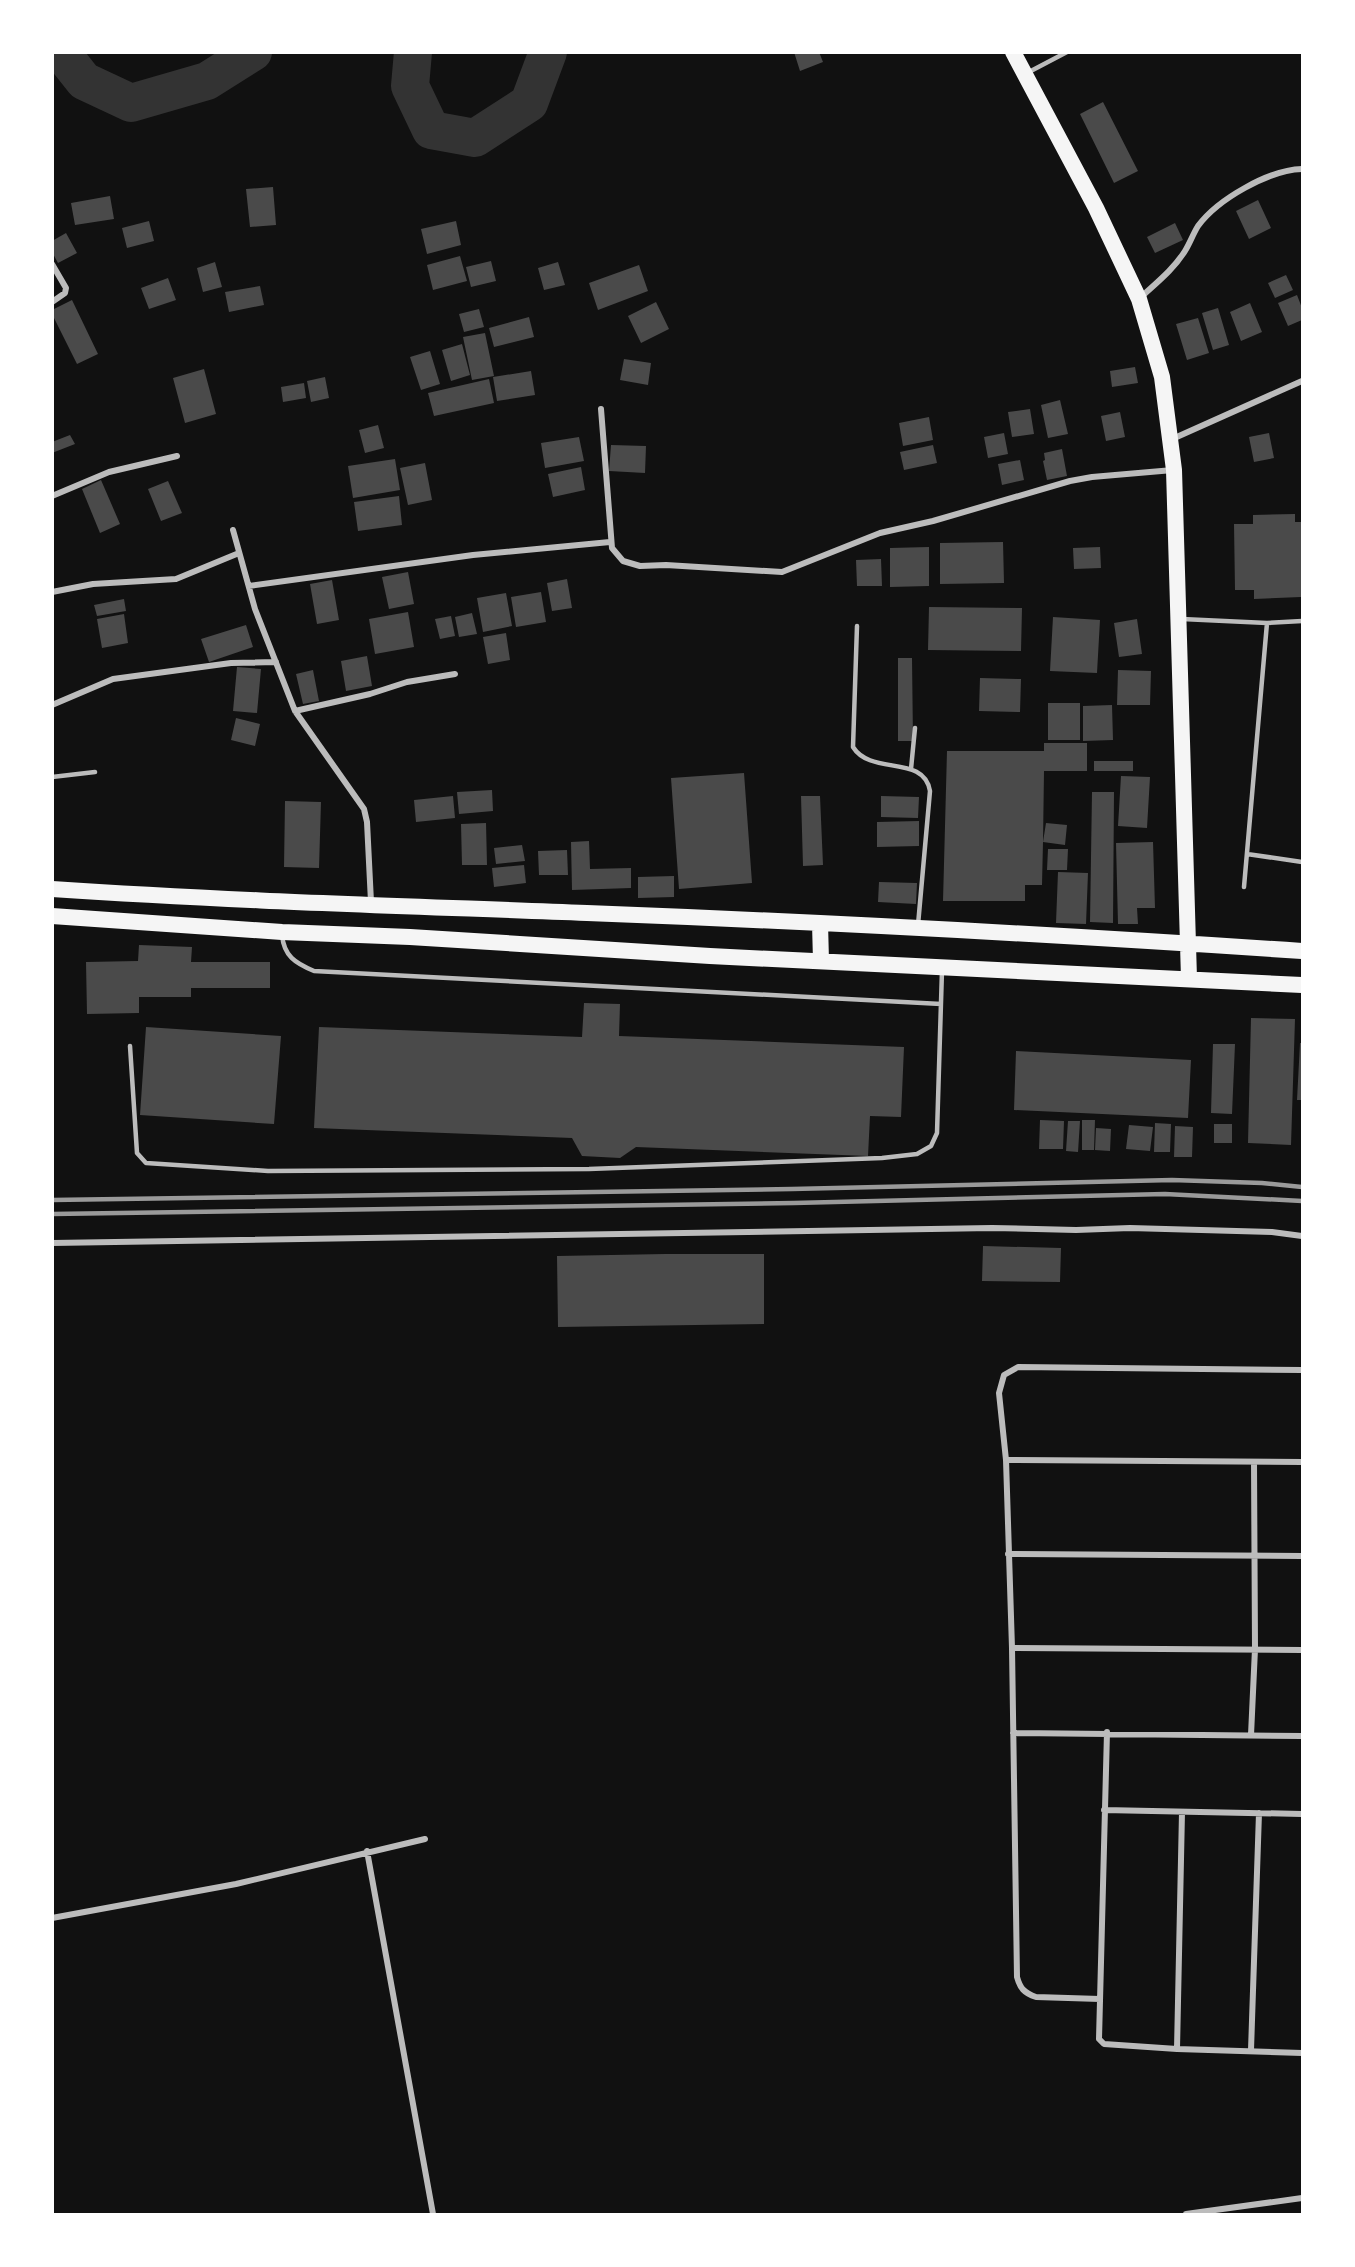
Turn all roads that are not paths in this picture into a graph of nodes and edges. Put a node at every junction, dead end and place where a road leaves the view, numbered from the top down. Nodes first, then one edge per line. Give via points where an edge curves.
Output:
1 (1013, 52) edge
2 (1066, 52) edge
3 (1025, 74) junction
4 (1302, 169) edge
5 (52, 264) edge
6 (1138, 298) junction
7 (52, 302) edge
8 (1302, 381) edge
9 (601, 409) dead end
10 (1170, 440) junction
11 (177, 456) dead end
12 (1174, 470) junction
13 (52, 496) edge
14 (233, 530) dead end
15 (610, 542) junction
16 (239, 553) junction
17 (249, 586) junction
18 (52, 592) edge
19 (1177, 618) junction
20 (1302, 621) edge
21 (1267, 623) junction
22 (857, 626) dead end
23 (276, 662) junction
24 (456, 674) dead end
25 (52, 705) edge
26 (295, 711) junction
27 (915, 728) dead end
28 (911, 769) junction
29 (95, 772) dead end
30 (52, 777) edge
31 (1247, 854) junction
32 (1302, 862) edge
33 (1244, 886) dead end
34 (52, 889) edge
35 (372, 906) junction
36 (52, 916) edge
37 (820, 923) junction
38 (918, 927) junction
39 (282, 932) junction
40 (1189, 943) junction
41 (1302, 951) edge
42 (821, 961) junction
43 (942, 967) junction
44 (1188, 978) junction
45 (1302, 985) edge
46 (941, 1005) junction
47 (130, 1046) dead end
48 (1302, 1236) edge
49 (52, 1243) edge
50 (1302, 1370) edge
51 (1006, 1460) junction
52 (1254, 1462) junction
53 (1302, 1462) edge
54 (1008, 1554) junction
55 (1256, 1556) junction
56 (1302, 1556) edge
57 (1012, 1648) junction
58 (1255, 1649) junction
59 (1302, 1650) edge
60 (1107, 1732) junction
61 (1013, 1733) junction
62 (1251, 1735) junction
63 (1302, 1736) edge
64 (1104, 1810) junction
65 (1182, 1812) junction
66 (1259, 1813) junction
67 (1302, 1814) edge
68 (425, 1839) dead end
69 (367, 1851) junction
70 (52, 1918) edge
71 (1100, 1999) junction
72 (1178, 2049) junction
73 (1251, 2050) junction
74 (1302, 2053) edge
75 (1302, 2198) edge
76 (433, 2214) edge
77 (1186, 2214) edge

1 - 3 highway
2 - 3 lane
3 - 6 highway via 1096,208
4 - 6 street via 1268,177 1211,212 1169,272
5 - 7 street via 66,291
6 - 10 highway via 1162,377
8 - 10 street
9 - 15 street
10 - 12 highway
11 - 13 street via 109,472
12 - 15 street via 1070,481 880,533 782,572 640,566 623,561
12 - 19 highway
14 - 16 street
15 - 17 street via 472,555
16 - 17 street
16 - 18 street via 176,579 93,584
17 - 23 street
19 - 21 lane
19 - 40 highway
20 - 21 lane
21 - 31 lane
22 - 28 lane via 853,747 868,760
23 - 25 street via 231,663 113,679
23 - 26 street
24 - 26 street via 407,682
26 - 35 street via 364,809
27 - 28 lane
28 - 38 lane via 925,776 930,792
29 - 30 lane
31 - 32 lane
31 - 33 lane
34 - 35 highway
35 - 37 highway
36 - 39 highway
37 - 38 highway
37 - 42 highway
38 - 40 highway
39 - 42 highway
39 - 46 lane via 287,954 301,966 345,974
40 - 41 highway
40 - 44 highway
42 - 43 highway
43 - 44 highway
43 - 46 lane
44 - 45 highway
46 - 47 lane via 937,1133 931,1146 917,1154 882,1158 589,1169 268,1171 146,1163 137,1153
48 - 49 street via 1130,1228 992,1228
50 - 51 street via 1018,1367 1004,1375 999,1392
51 - 52 street
51 - 54 street
52 - 53 street
52 - 55 street
54 - 55 street
54 - 57 street
55 - 56 street
55 - 58 street
57 - 58 street
57 - 61 street
58 - 59 street
58 - 62 street
60 - 61 street
60 - 62 street
60 - 64 street
61 - 71 street via 1019,1986 1036,1997
62 - 63 street
64 - 65 street
64 - 71 street
65 - 66 street
65 - 72 street
66 - 67 street
66 - 73 street
68 - 69 street
69 - 70 street via 237,1884
69 - 76 street
71 - 72 street via 1101,2042
72 - 73 street
73 - 74 street
75 - 77 street

